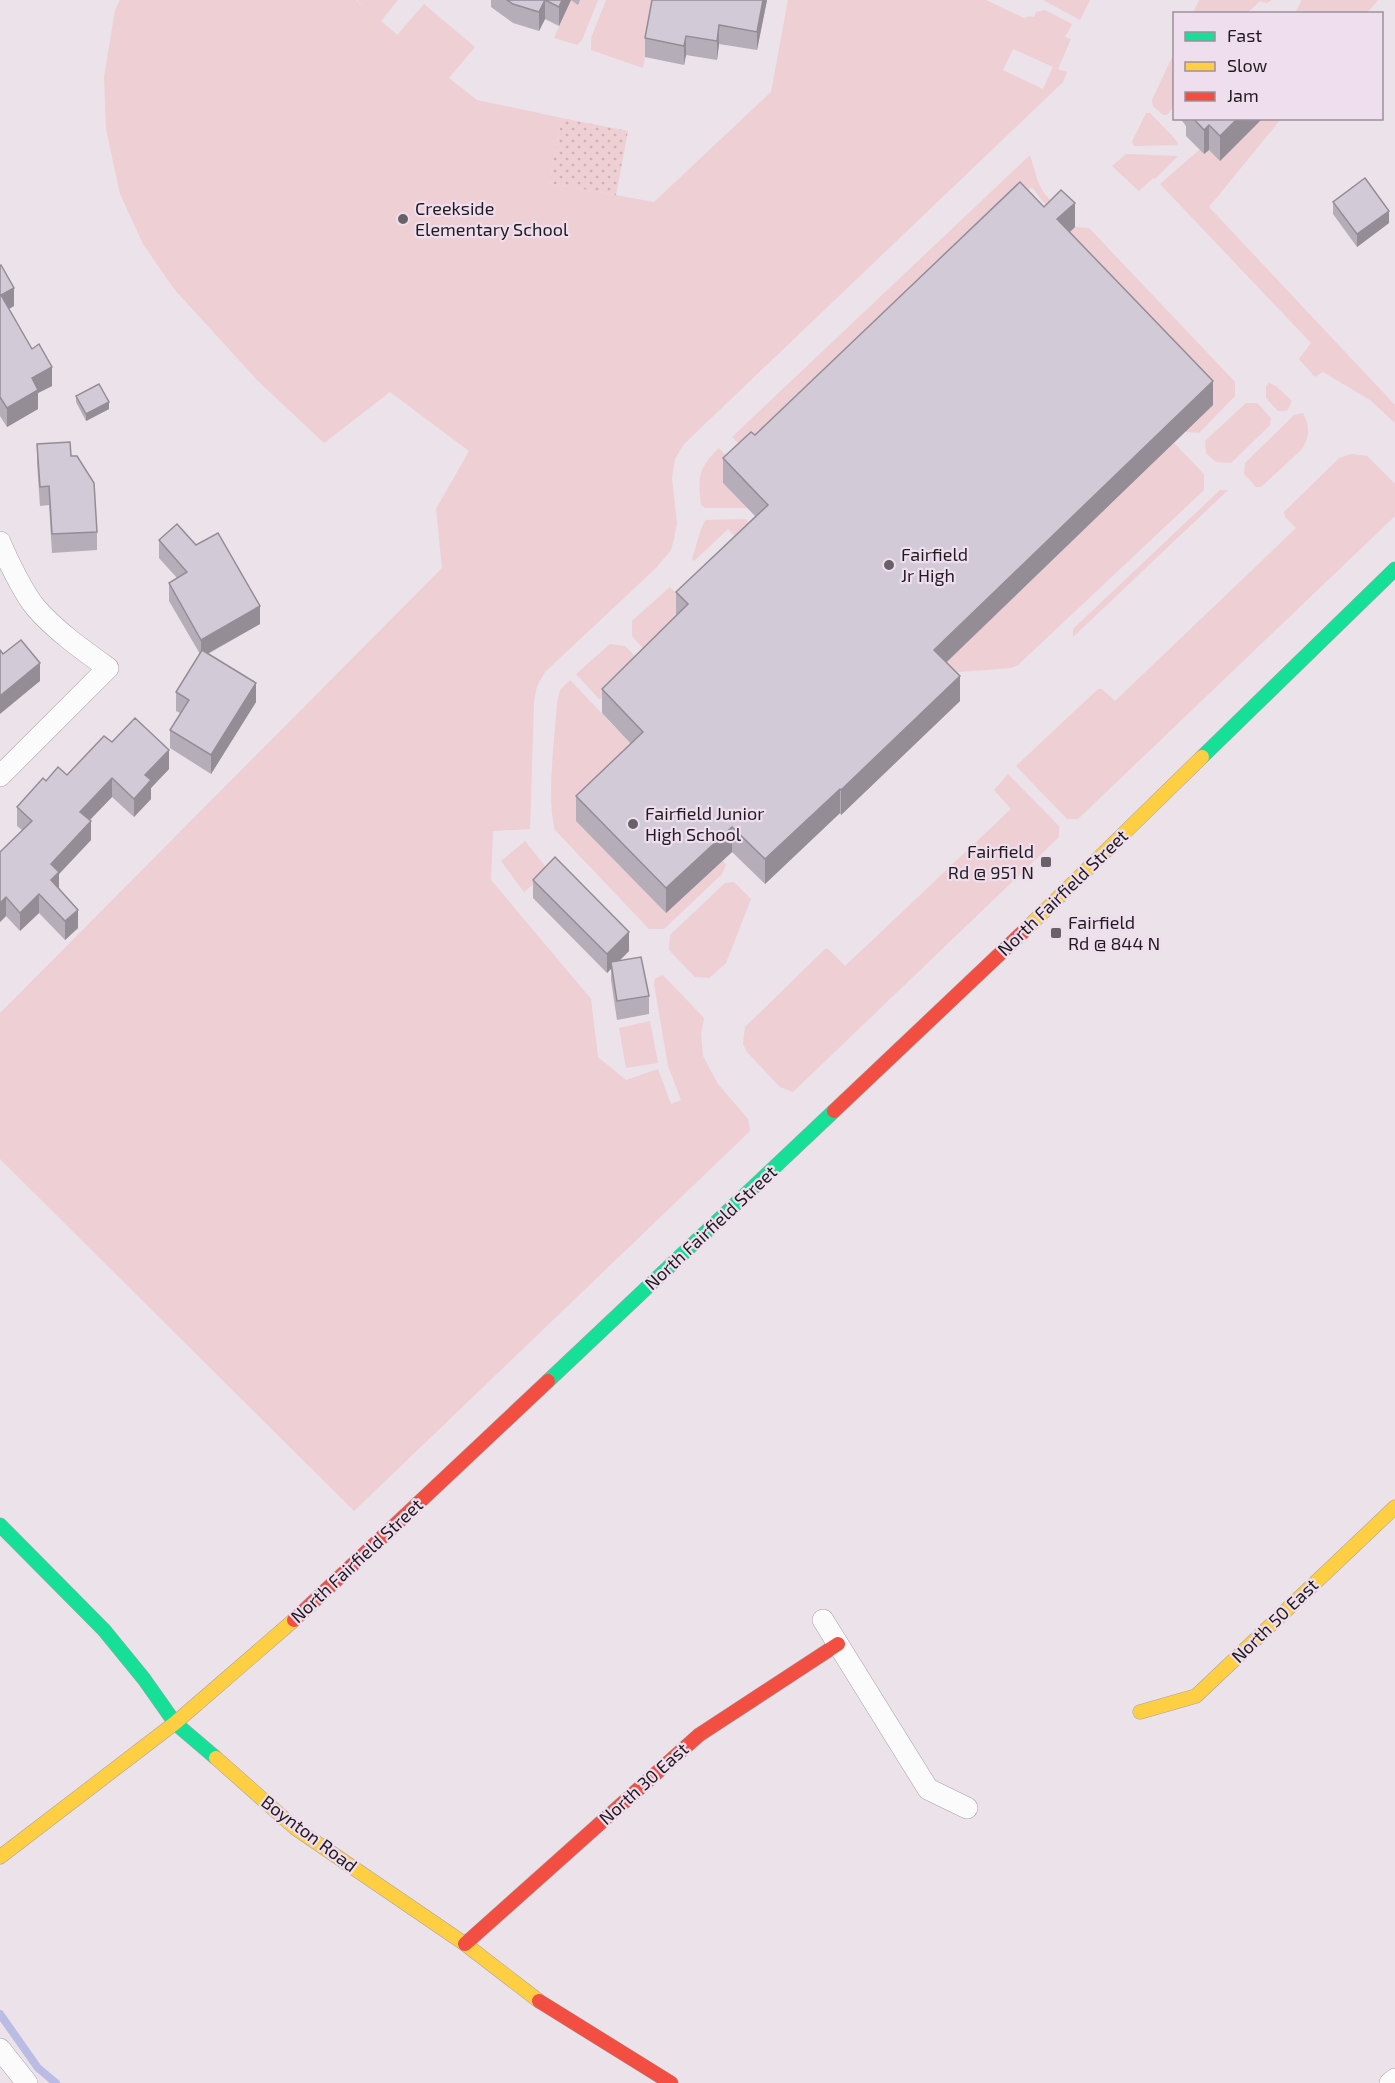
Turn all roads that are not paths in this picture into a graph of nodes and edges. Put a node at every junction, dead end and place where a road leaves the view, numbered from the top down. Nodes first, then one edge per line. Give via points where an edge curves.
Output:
1 (0, 542) edge
2 (1395, 569) edge
3 (0, 776) edge
4 (1395, 1507) edge
5 (0, 1525) edge
6 (823, 1620) dead end
7 (838, 1644) junction
8 (1140, 1712) dead end
9 (175, 1723) junction
10 (967, 1808) dead end
11 (0, 1857) edge
12 (465, 1944) junction
13 (0, 2049) edge
14 (1395, 2079) edge
15 (27, 2083) edge
16 (671, 2083) edge
17 (1390, 2083) edge

1 - 3 street via 35,607 74,644 108,668
2 - 9 street, North Fairfield Street via 1025,930 631,1305 323,1594
4 - 8 street, North 50 East via 1196,1696
5 - 9 street, Boynton Road via 104,1630
6 - 7 street
7 - 10 street via 928,1789
7 - 12 street, North 30 East via 699,1735
9 - 11 street, North Fairfield Street
9 - 12 street, Boynton Road via 296,1828
12 - 16 street, Boynton Road via 546,2007
13 - 15 street
14 - 17 street

